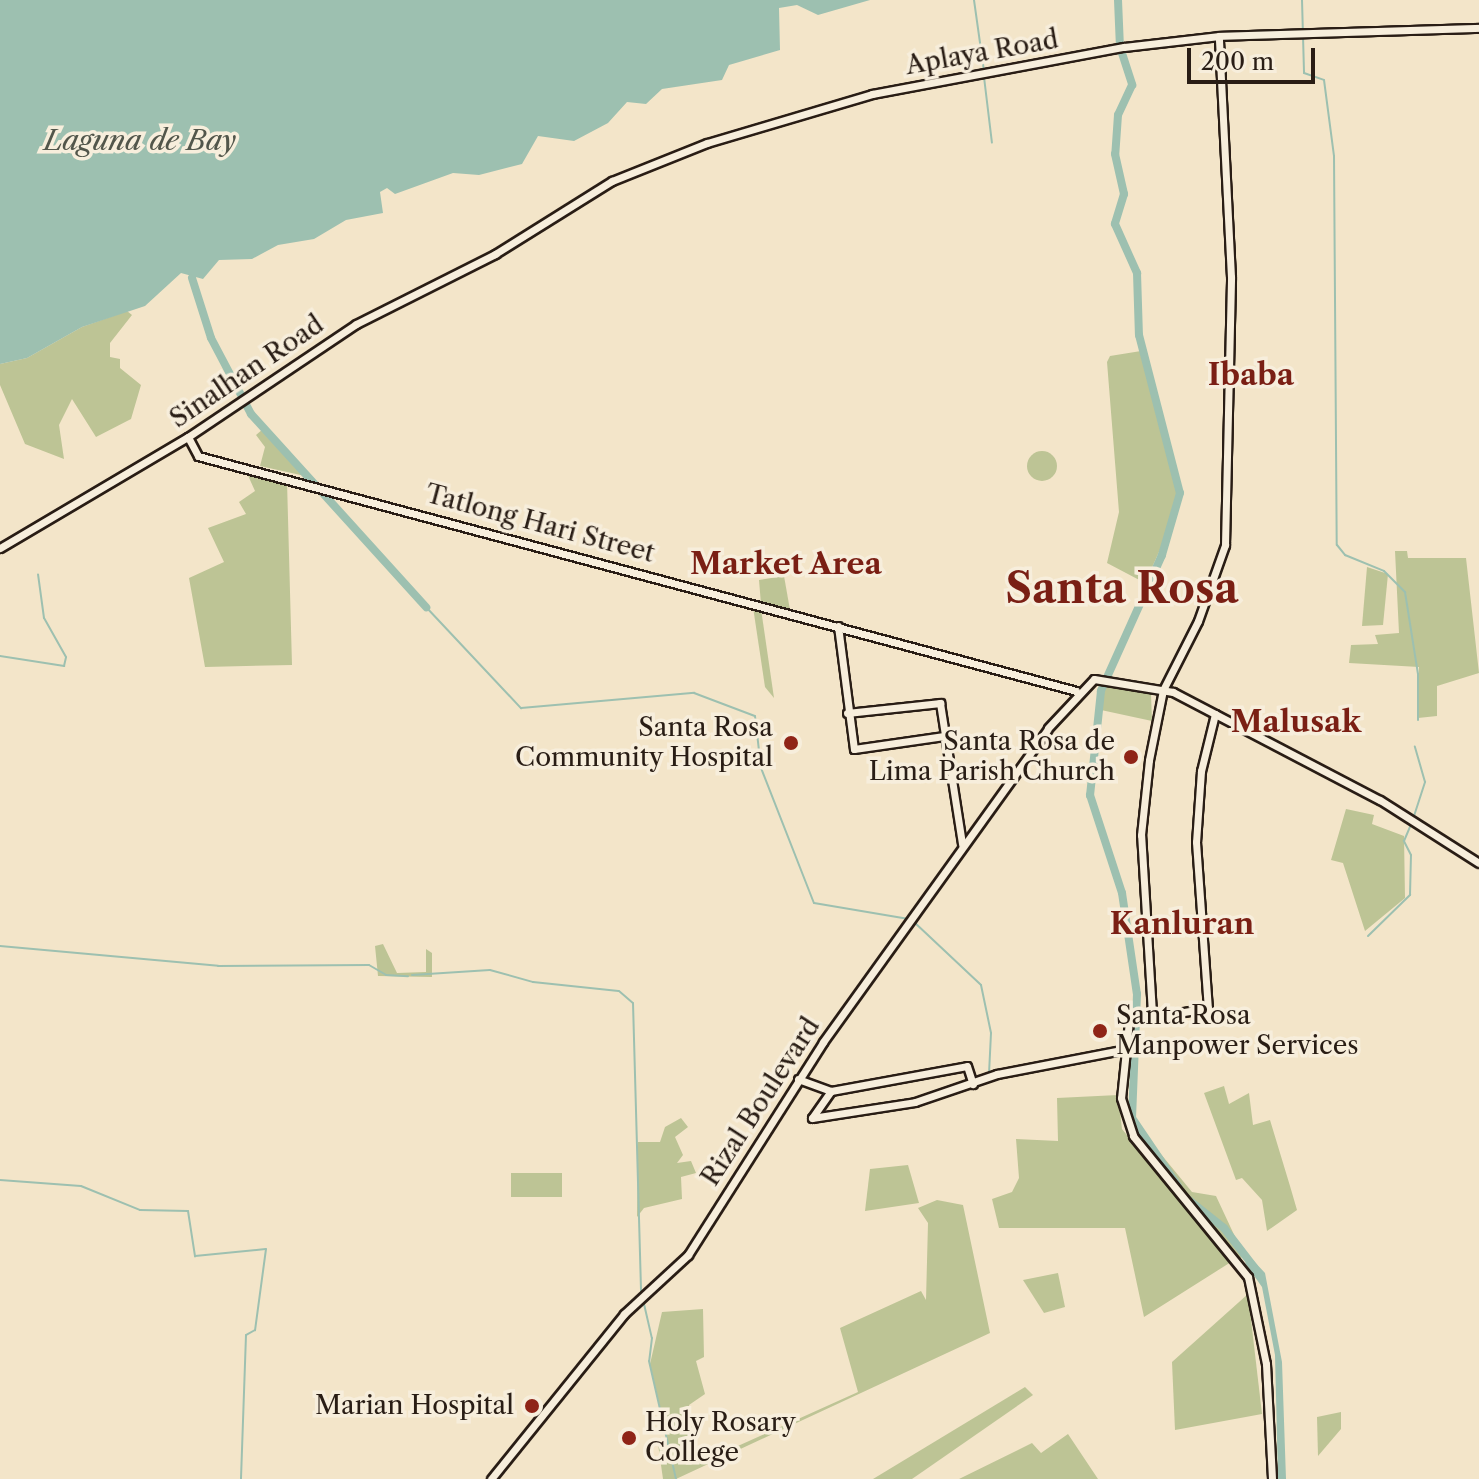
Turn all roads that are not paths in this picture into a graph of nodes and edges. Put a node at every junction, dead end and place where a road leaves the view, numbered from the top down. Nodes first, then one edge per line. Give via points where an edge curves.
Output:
1 (1479, 28) edge
2 (1219, 36) junction
3 (519, 234) joint
4 (188, 437) junction
5 (0, 548) edge
6 (838, 626) junction
7 (1163, 690) junction
8 (1076, 691) junction
9 (847, 713) junction
10 (1215, 714) junction
11 (944, 736) junction
12 (962, 844) junction
13 (1479, 863) edge
14 (1152, 1013) junction
15 (1127, 1049) junction
16 (798, 1079) junction
17 (973, 1084) junction
18 (831, 1091) junction
19 (491, 1479) edge
20 (1272, 1479) edge

1 - 2 street, Aplaya Road via 1301,38
2 - 3 street, Aplaya Road via 984,70 820,107 612,181
2 - 7 street via 1232,291 1225,545 1204,606
3 - 4 street, Sinalhan Road via 446,281 356,324
4 - 5 street, Sinalhan Road
4 - 6 street, Tatlong Hari Street via 198,456 302,479
6 - 8 street, Tatlong Hari Street
6 - 9 street
7 - 8 street, Rizal Boulevard via 1099,679
7 - 10 street, Rizal Boulevard
7 - 14 street via 1141,835
8 - 12 street, Rizal Boulevard
9 - 11 street via 940,703
9 - 11 street via 854,749
10 - 13 street, Rizal Boulevard via 1412,820
10 - 14 street via 1201,771 1196,842 1208,1008
11 - 12 street
12 - 16 street, Rizal Boulevard
14 - 15 street via 1129,1021
15 - 17 street
15 - 20 street via 1124,1120 1179,1199 1248,1277 1266,1364
16 - 18 street
16 - 19 street, Rizal Boulevard via 688,1255 624,1314
17 - 18 street via 967,1066
17 - 18 street via 915,1102 812,1118

